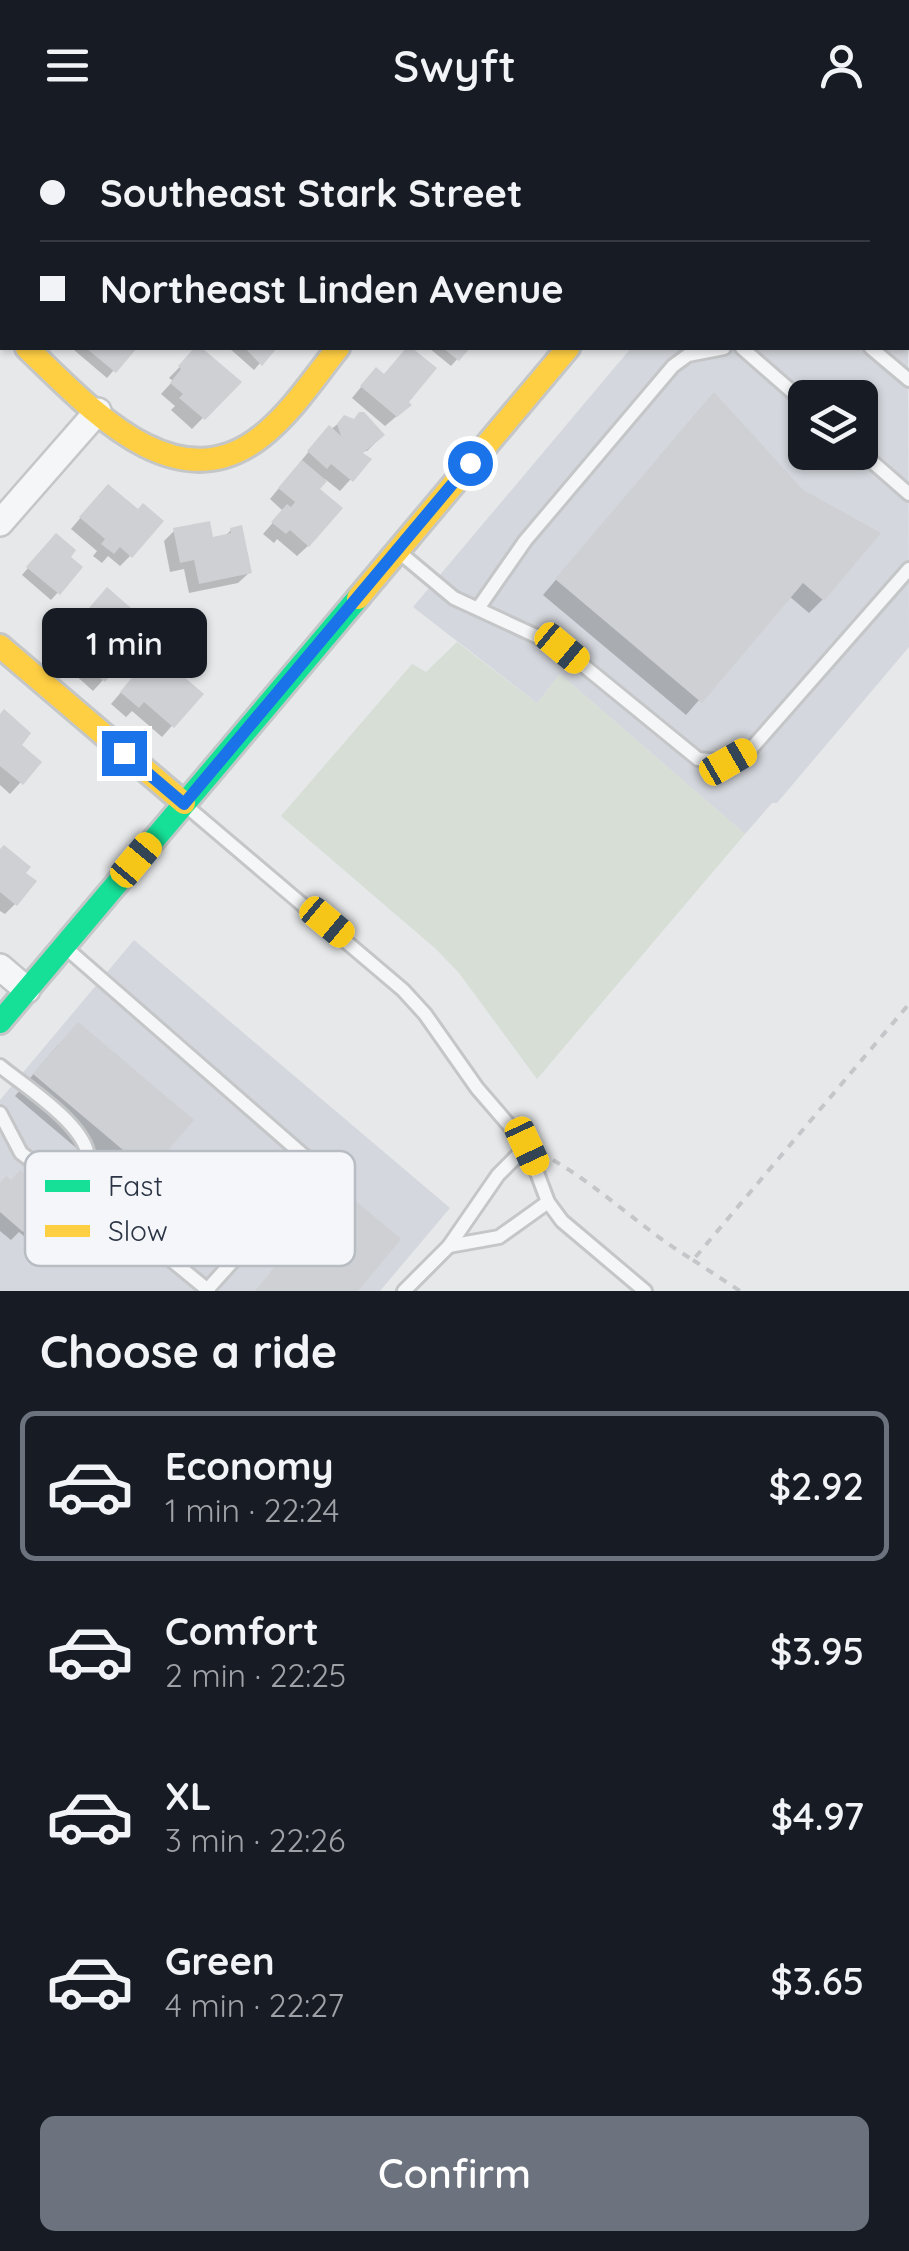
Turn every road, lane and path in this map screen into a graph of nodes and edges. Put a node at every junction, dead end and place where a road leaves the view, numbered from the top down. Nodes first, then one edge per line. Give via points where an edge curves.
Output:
1 (29, 350) edge
2 (336, 350) edge
3 (566, 350) edge
4 (712, 350) edge
5 (744, 350) edge
6 (873, 350) edge
7 (909, 380) edge
8 (788, 388) edge
9 (98, 411) junction
10 (878, 467) edge
11 (909, 494) edge
12 (0, 523) edge
13 (398, 550) junction
14 (909, 569) edge
15 (479, 607) junction
16 (0, 646) edge
17 (184, 804) junction
18 (64, 946) junction
19 (0, 967) edge
20 (27, 990) junction
21 (909, 1004) edge
22 (0, 1022) edge
23 (0, 1066) edge
24 (0, 1112) edge
25 (527, 1146) junction
26 (88, 1151) edge
27 (299, 1151) edge
28 (25, 1157) edge
29 (548, 1202) junction
30 (449, 1246) junction
31 (693, 1260) junction
32 (178, 1266) edge
33 (229, 1266) edge
34 (207, 1291) edge
35 (404, 1291) edge
36 (645, 1291) edge
37 (740, 1291) edge

1 - 9 main road
2 - 9 main road via 259,440 235,454 191,462 165,458
3 - 13 main road
4 - 15 lane via 688,354 673,366 525,541
5 - 8 lane
6 - 7 lane
9 - 12 street
10 - 11 lane
13 - 15 lane via 454,598
13 - 17 main road
14 - 15 lane via 750,750 728,762 698,759 562,648
16 - 17 main road
17 - 18 main road
17 - 25 lane via 403,990
18 - 20 main road
18 - 27 lane
19 - 20 street
20 - 22 main road
21 - 31 path
23 - 26 lane via 77,1130
24 - 28 lane
25 - 29 lane
25 - 30 lane
25 - 31 path via 581,1176
29 - 30 lane via 498,1237
29 - 36 lane
30 - 35 lane
31 - 37 path
32 - 34 lane
33 - 34 lane

